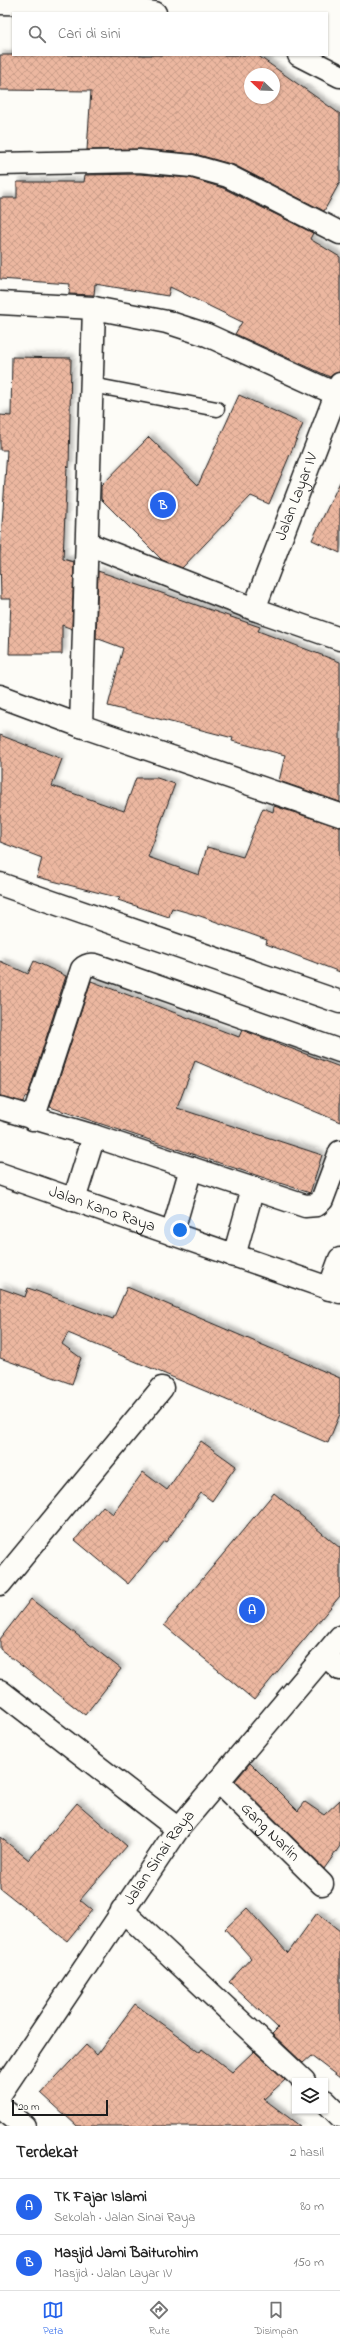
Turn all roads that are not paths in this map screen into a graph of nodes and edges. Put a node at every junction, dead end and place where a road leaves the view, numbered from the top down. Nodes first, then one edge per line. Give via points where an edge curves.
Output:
1 (0, 3) edge
2 (104, 3) edge
3 (150, 12) edge
4 (301, 56) edge
5 (340, 76) edge
6 (0, 164) edge
7 (340, 233) edge
8 (0, 303) edge
9 (94, 308) junction
10 (92, 385) junction
11 (338, 389) edge
12 (217, 409) dead end
13 (88, 544) junction
14 (254, 609) junction
15 (340, 639) edge
16 (0, 696) edge
17 (81, 726) junction
18 (340, 815) edge
19 (0, 884) edge
20 (340, 1002) edge
21 (340, 1051) edge
22 (0, 1108) edge
23 (33, 1119) junction
24 (94, 1136) junction
25 (340, 1152) edge
26 (191, 1168) junction
27 (0, 1174) edge
28 (252, 1188) junction
29 (74, 1200) junction
30 (172, 1234) junction
31 (234, 1256) junction
32 (340, 1259) edge
33 (335, 1291) edge
34 (162, 1388) dead end
35 (0, 1584) edge
36 (340, 1637) edge
37 (332, 1662) edge
38 (0, 1691) edge
39 (218, 1780) junction
40 (178, 1829) junction
41 (322, 1884) dead end
42 (122, 1910) junction
43 (301, 2078) edge
44 (0, 2094) edge
45 (328, 2104) edge
46 (0, 2107) edge
47 (340, 2116) edge
48 (24, 2126) edge

1 - 2 street
2 - 3 street
4 - 5 street
6 - 7 street via 139,161 192,166 228,176
8 - 9 street
9 - 10 street
9 - 11 street via 187,328
10 - 12 lane
10 - 13 street
11 - 14 street, Jalan Layar IV
13 - 14 street
13 - 17 street
14 - 15 street
16 - 17 street
17 - 18 street
19 - 20 street
21 - 23 street via 104,968 88,965 82,969
22 - 23 street
23 - 24 street
24 - 26 street
24 - 29 street
25 - 28 street via 327,1192 317,1205 305,1206
26 - 28 street
26 - 30 street
27 - 29 street, Jalan Kano Raya
28 - 31 street
29 - 30 street, Jalan Kano Raya
30 - 31 street, Jalan Kano Raya
31 - 33 street, Jalan Kano Raya
32 - 33 street
34 - 35 street
36 - 37 street, Jalan Sinai Raya
37 - 39 street, Jalan Sinai Raya
38 - 40 street
39 - 40 street, Jalan Sinai Raya
39 - 41 street, Gang Narlin
40 - 42 street, Jalan Sinai Raya
42 - 43 street
42 - 44 street, Jalan Sinai Raya
45 - 47 street
46 - 48 street

